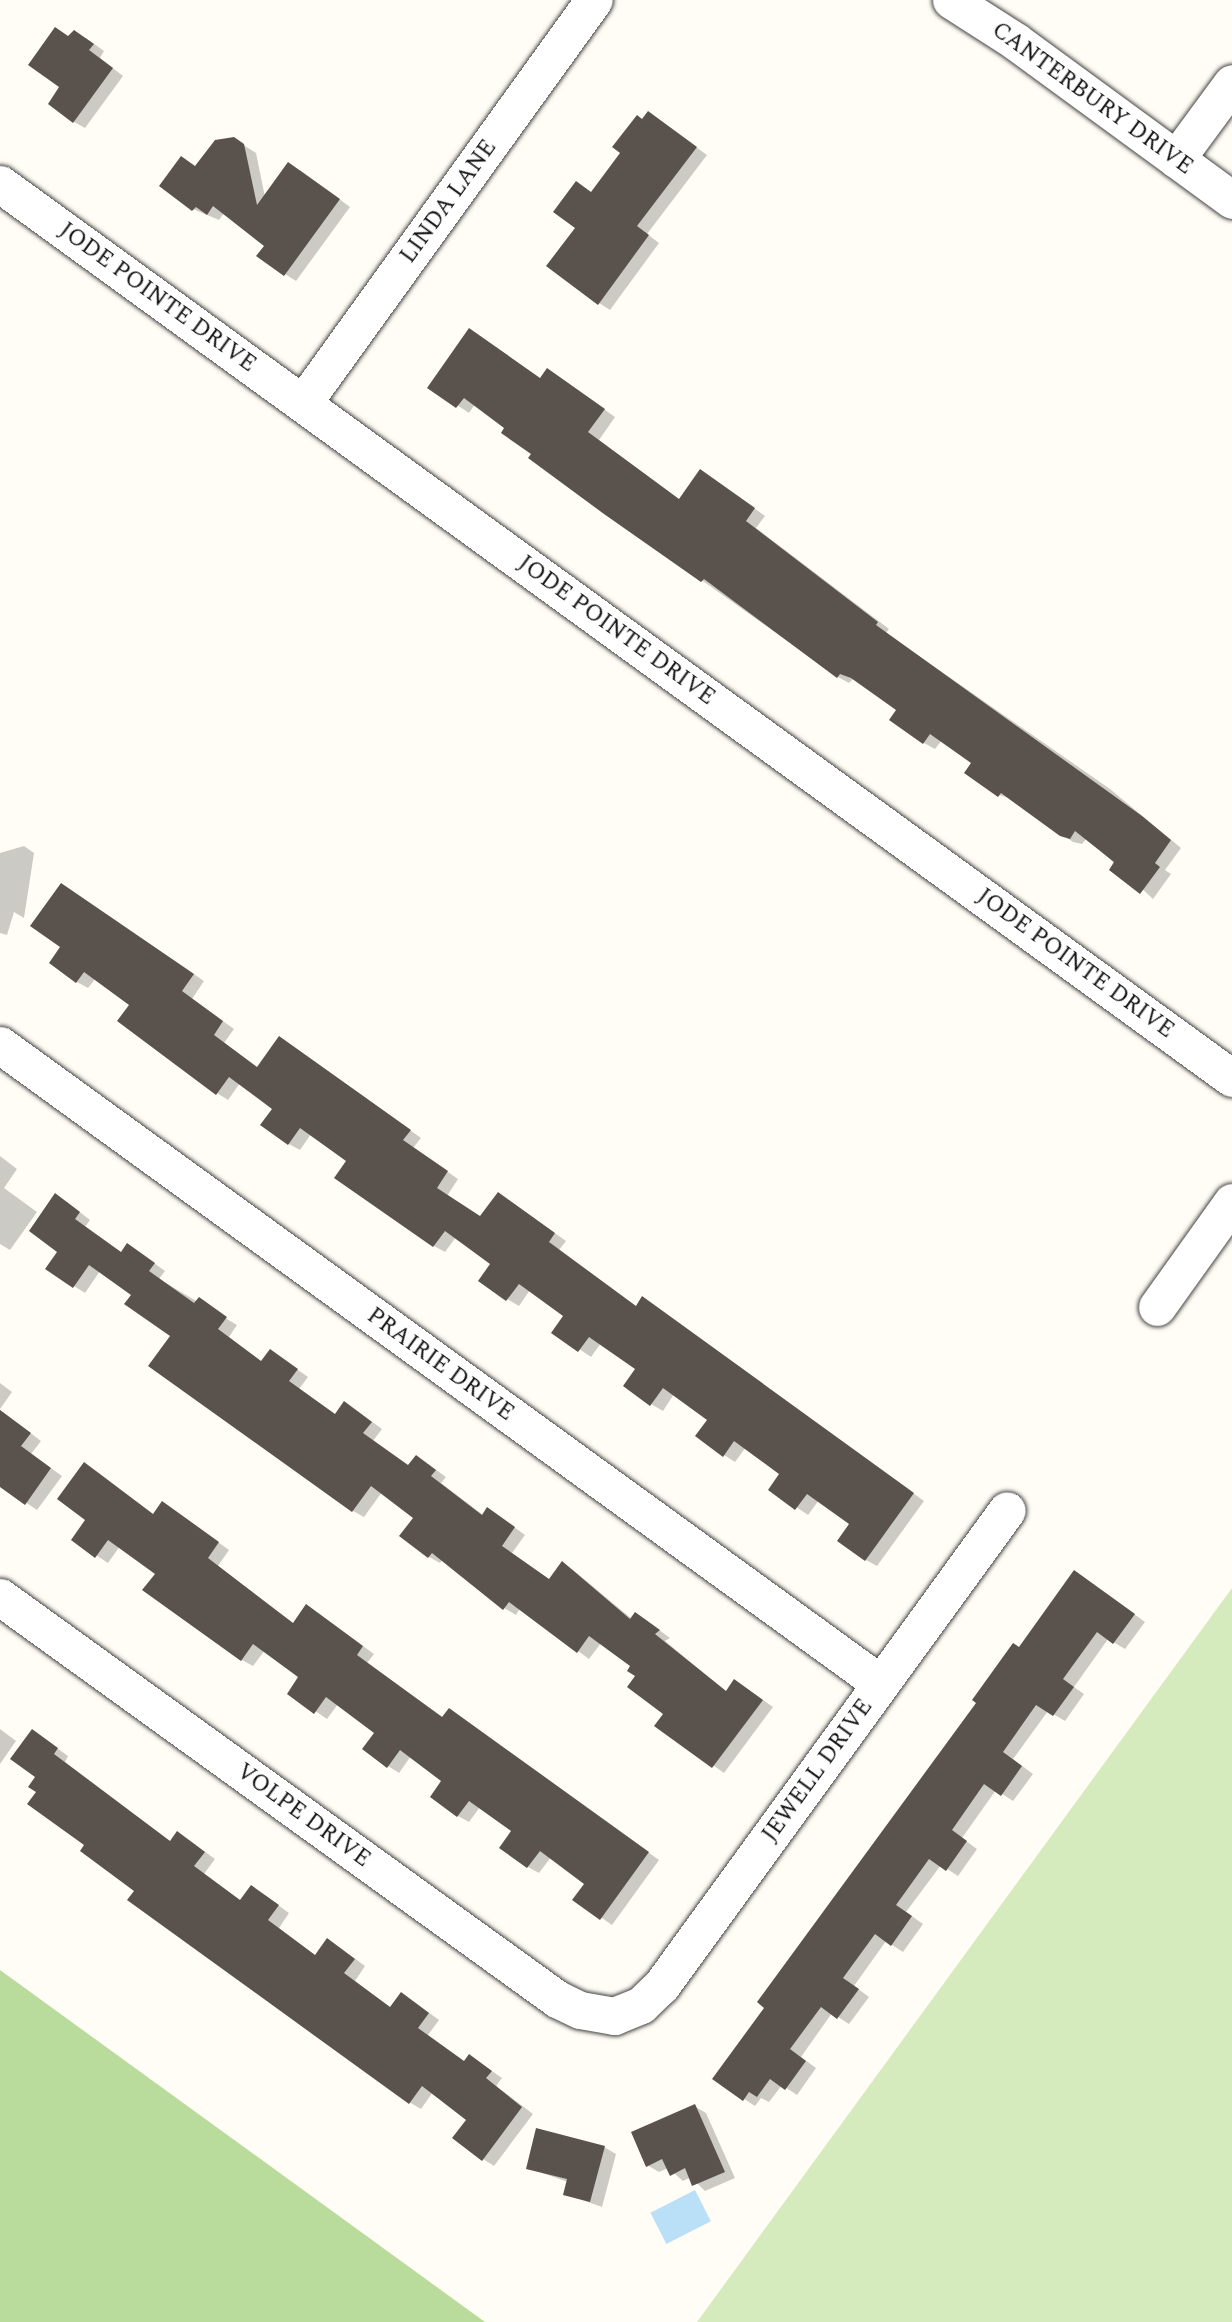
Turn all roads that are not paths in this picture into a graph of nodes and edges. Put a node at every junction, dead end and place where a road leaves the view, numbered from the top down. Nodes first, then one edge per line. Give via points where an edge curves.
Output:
1 (594, 0) edge
2 (951, 0) edge
3 (1232, 83) edge
4 (1176, 159) junction
5 (0, 184) edge
6 (1232, 200) edge
7 (303, 403) junction
8 (0, 1045) edge
9 (1232, 1078) edge
10 (1232, 1202) edge
11 (1157, 1307) dead end
12 (1007, 1510) dead end
13 (0, 1597) edge
14 (881, 1684) junction
15 (614, 2016) joint

1 - 7 street, LINDA LANE
2 - 4 street, CANTERBURY DRIVE
3 - 4 street
4 - 6 street, CANTERBURY DRIVE
5 - 7 street, JODE POINTE DRIVE
7 - 9 street, JODE POINTE DRIVE
8 - 14 street, PRAIRIE DRIVE
10 - 11 street
12 - 14 street, JEWELL DRIVE
13 - 15 street, VOLPE DRIVE via 556,1999 580,2011
14 - 15 street, JEWELL DRIVE via 661,1986 641,2005

